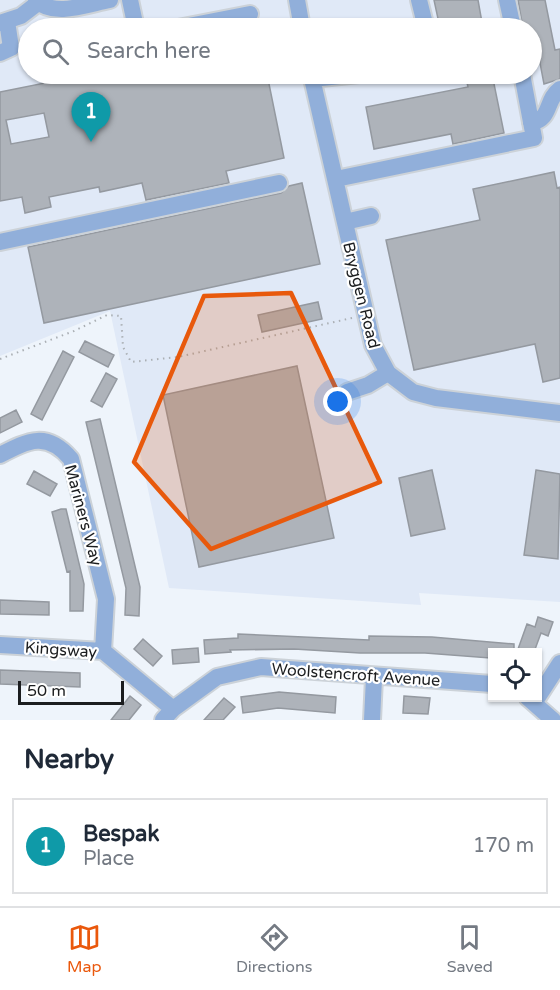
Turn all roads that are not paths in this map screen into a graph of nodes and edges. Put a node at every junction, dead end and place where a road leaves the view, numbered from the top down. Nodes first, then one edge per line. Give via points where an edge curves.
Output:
1 (110, 0) edge
2 (130, 0) edge
3 (297, 0) edge
4 (419, 0) edge
5 (507, 0) edge
6 (37, 1) edge
7 (250, 14) dead end
8 (134, 18) edge
9 (229, 18) edge
10 (300, 18) edge
11 (424, 18) edge
12 (511, 18) edge
13 (3, 22) edge
14 (0, 53) edge
15 (314, 84) edge
16 (524, 84) edge
17 (560, 89) edge
18 (531, 123) junction
19 (336, 179) junction
20 (279, 183) dead end
21 (371, 216) dead end
22 (345, 222) junction
23 (0, 242) edge
24 (388, 373) junction
25 (347, 392) dead end
26 (560, 413) edge
27 (0, 454) edge
28 (0, 645) edge
29 (104, 651) junction
30 (560, 663) edge
31 (374, 678) junction
32 (488, 684) edge
33 (542, 687) edge
34 (537, 702) edge
35 (168, 715) edge
36 (372, 720) edge
37 (553, 720) edge

1 - 6 street via 62,9 48,8
2 - 8 street
3 - 10 street
4 - 11 street
5 - 12 street
6 - 13 street via 21,16
7 - 9 street
13 - 14 street via 11,48
15 - 19 street, Bryggen Road
16 - 18 street
17 - 18 street via 542,119
18 - 19 street via 534,138
19 - 22 street, Bryggen Road
20 - 23 street
21 - 22 street
22 - 24 street, Bryggen Road via 373,345
24 - 25 street
24 - 26 street, Bryggen Road via 413,392 436,398
27 - 29 street, Mariners Way via 38,440 51,442 70,459 106,599
28 - 29 street, Kingsway
29 - 35 street, Kingsway
30 - 33 street
31 - 32 street, Woolstencroft Avenue
31 - 35 street, Woolstencroft Avenue via 261,667 216,677
31 - 36 street
34 - 37 street

